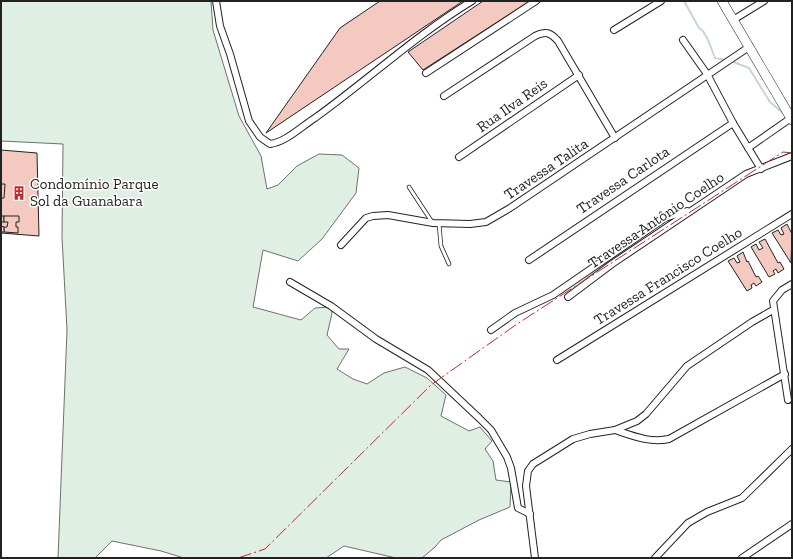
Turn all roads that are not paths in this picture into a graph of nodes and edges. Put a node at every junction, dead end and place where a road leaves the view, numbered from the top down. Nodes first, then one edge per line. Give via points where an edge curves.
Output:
1 (216, 1) edge
2 (472, 1) edge
3 (536, 1) edge
4 (660, 1) edge
5 (722, 1) edge
6 (764, 1) edge
7 (733, 20) junction
8 (614, 30) dead end
9 (684, 40) dead end
10 (749, 47) junction
11 (426, 73) dead end
12 (707, 74) junction
13 (578, 75) junction
14 (444, 96) dead end
15 (791, 119) edge
16 (733, 123) junction
17 (615, 138) junction
18 (748, 148) junction
19 (792, 156) edge
20 (459, 157) dead end
21 (761, 169) junction
22 (409, 187) dead end
23 (691, 210) junction
24 (792, 214) edge
25 (436, 223) junction
26 (341, 245) dead end
27 (620, 248) junction
28 (624, 256) junction
29 (530, 260) dead end
30 (449, 264) dead end
31 (290, 282) dead end
32 (792, 284) edge
33 (568, 297) dead end
34 (774, 310) junction
35 (491, 330) dead end
36 (557, 360) dead end
37 (785, 374) junction
38 (788, 400) dead end
39 (615, 430) junction
40 (792, 449) edge
41 (530, 514) junction
42 (792, 524) edge
43 (535, 558) edge
44 (655, 558) edge
45 (742, 558) edge

1 - 2 street via 220,26 249,122 260,138 270,144 280,141 327,109 431,27
3 - 11 street
4 - 8 street
5 - 7 main road
6 - 7 street
7 - 10 main road
9 - 12 street
10 - 12 street, Travessa Talita
10 - 15 main road
12 - 16 street
12 - 17 street, Travessa Talita
13 - 14 street via 558,40 546,32 535,36
13 - 17 street
13 - 20 street, Rua Ilva Reis
15 - 18 street
16 - 18 street
16 - 29 street, Travessa Carlota
17 - 25 street, Travessa Talita via 486,222
18 - 21 street
19 - 21 street, Travessa Antônio Coelho
21 - 23 street, Travessa Antônio Coelho via 746,174
22 - 25 lane
23 - 27 street via 665,218
23 - 28 street, Travessa Antônio Coelho
24 - 36 street, Travessa Francisco Coelho
25 - 26 street, Travessa Talita via 388,215 373,216 366,218
25 - 30 lane via 441,246
27 - 28 street
27 - 35 street via 553,295 515,314
28 - 33 street, Travessa Antônio Coelho
31 - 41 street via 331,306 376,339 432,372 490,430 511,468 518,508
32 - 34 street via 782,290 773,301
34 - 37 street
34 - 39 street via 687,366 646,414
37 - 38 street
37 - 39 street via 669,439 658,441
39 - 41 street via 573,439 533,464 526,477
40 - 44 street via 742,498 688,523
41 - 43 street
42 - 45 street

